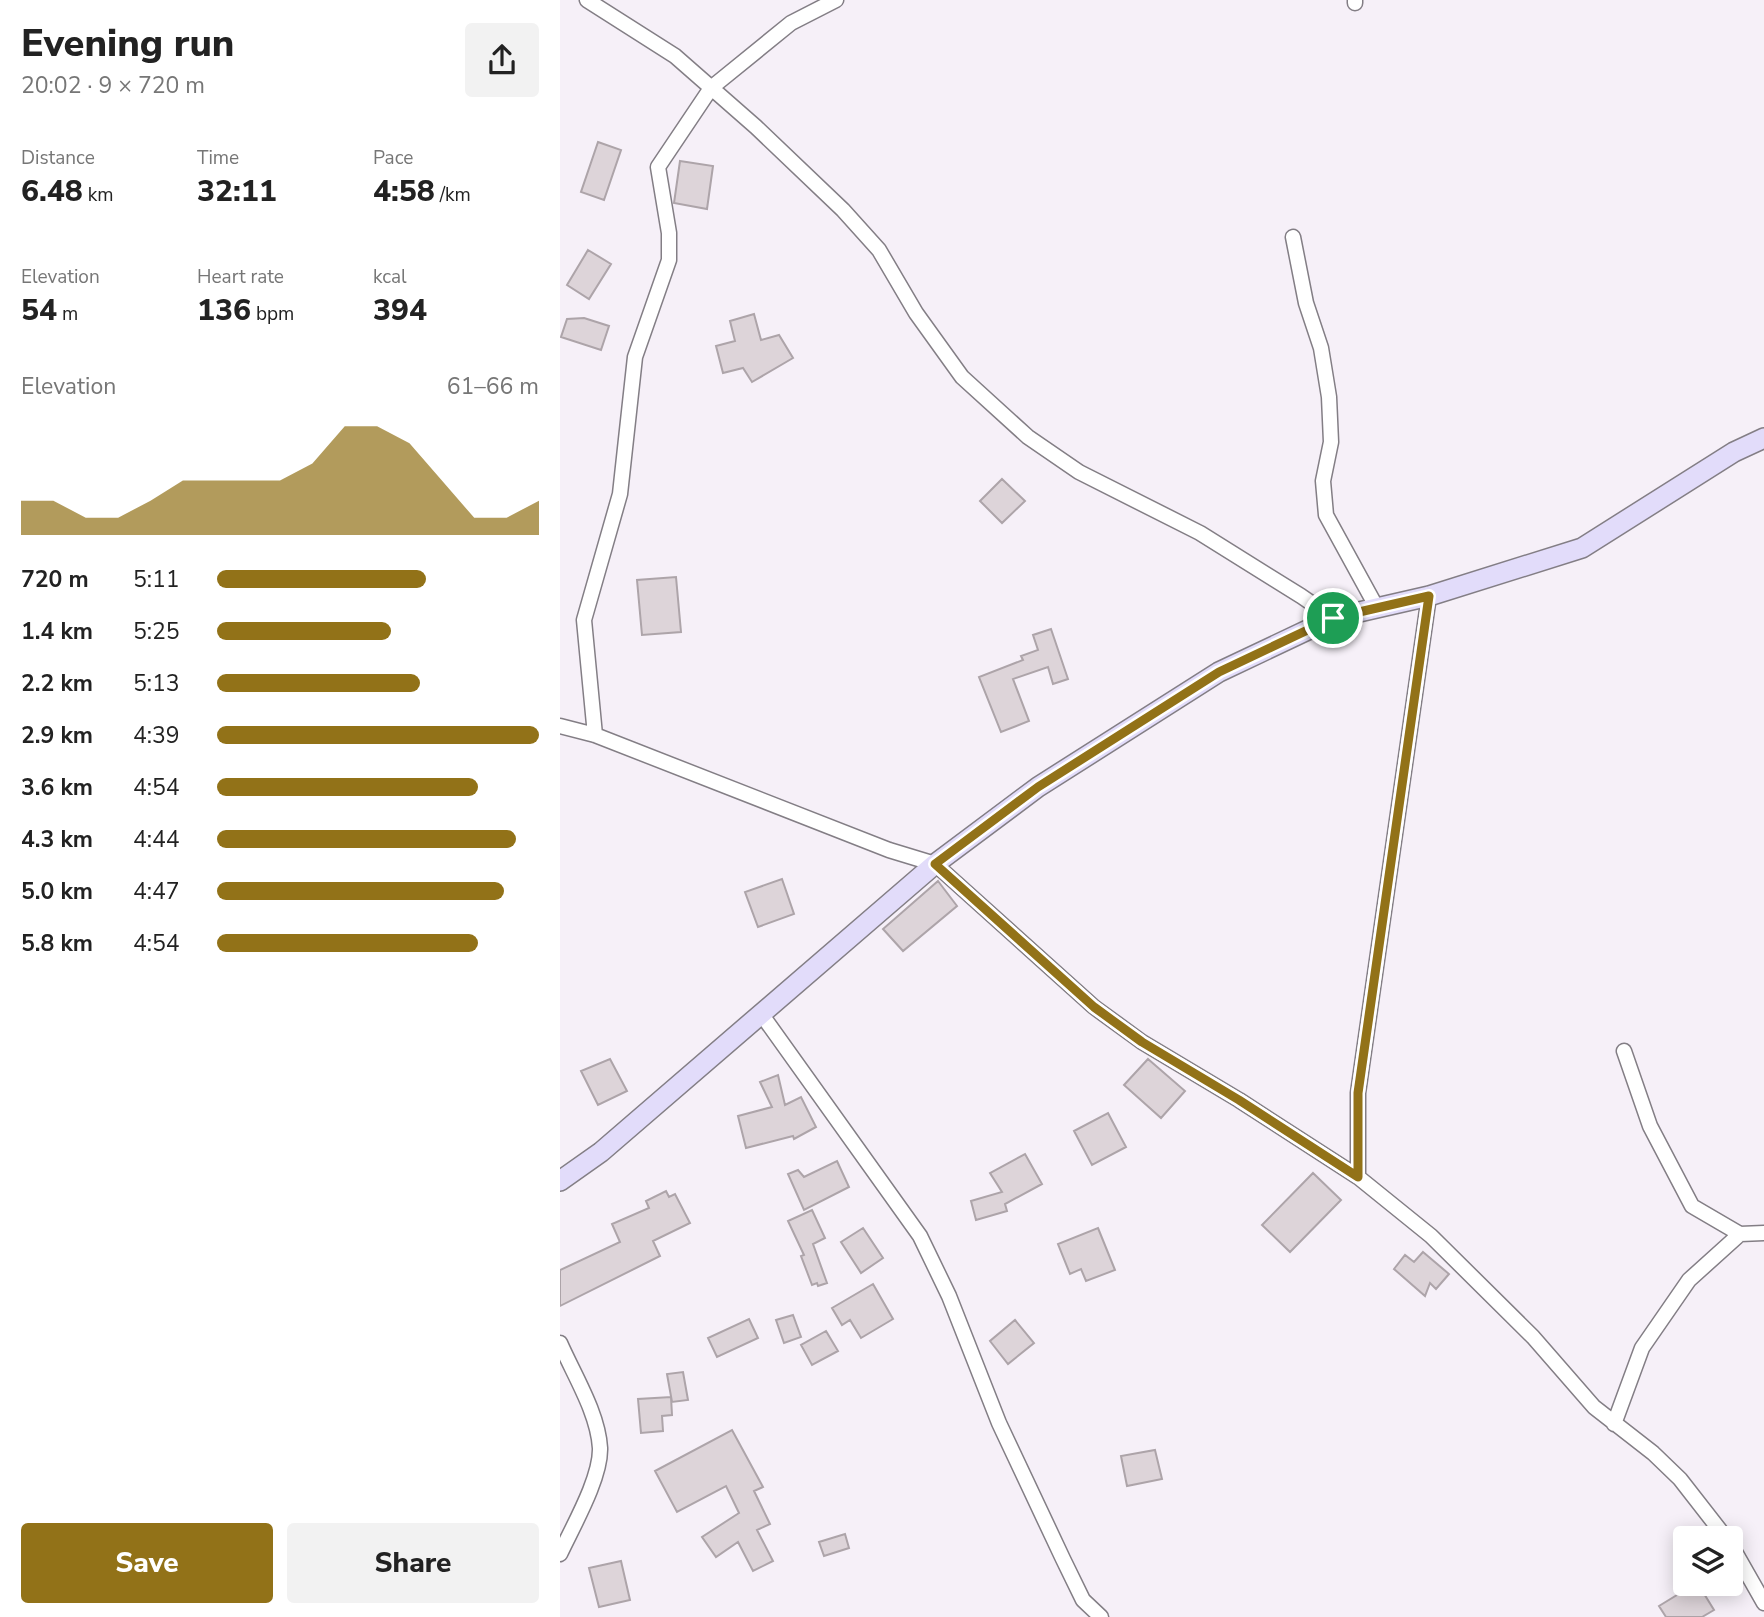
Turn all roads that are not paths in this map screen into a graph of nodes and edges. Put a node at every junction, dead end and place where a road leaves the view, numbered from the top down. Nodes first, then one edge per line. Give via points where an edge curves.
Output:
1 (587, 0) edge
2 (836, 0) edge
3 (711, 88) junction
4 (1293, 237) dead end
5 (1764, 438) edge
6 (1429, 596) junction
7 (1377, 608) junction
8 (1333, 618) junction
9 (560, 726) edge
10 (595, 735) junction
11 (935, 864) junction
12 (762, 1014) junction
13 (1624, 1051) dead end
14 (1358, 1177) junction
15 (560, 1181) edge
16 (1764, 1233) edge
17 (1740, 1234) junction
18 (560, 1343) edge
19 (1614, 1424) junction
20 (1717, 1526) edge
21 (560, 1554) edge
22 (1743, 1566) edge
23 (1764, 1603) edge
24 (1101, 1617) edge

1 - 3 street via 675,56
2 - 3 street via 782,30
3 - 8 street via 868,235 941,351 962,377 1028,437 1079,472 1200,533
3 - 10 street via 658,167 669,260 635,357 620,495 584,620
4 - 7 street via 1329,397 1331,442 1323,481 1326,515
5 - 6 main road via 1734,452 1583,548
6 - 7 main road
6 - 14 street via 1358,1093
7 - 8 main road
8 - 11 main road via 1207,679 1038,787
9 - 10 street
10 - 11 street
11 - 12 main road
11 - 14 street via 1094,1007
12 - 15 main road via 601,1152
12 - 24 street via 920,1236 1063,1559 1083,1600
13 - 17 street via 1650,1126 1692,1206
14 - 19 street via 1480,1282
16 - 17 street
17 - 19 street via 1689,1280 1643,1348
18 - 21 street via 597,1428 600,1451
19 - 20 street via 1680,1479
22 - 23 street

